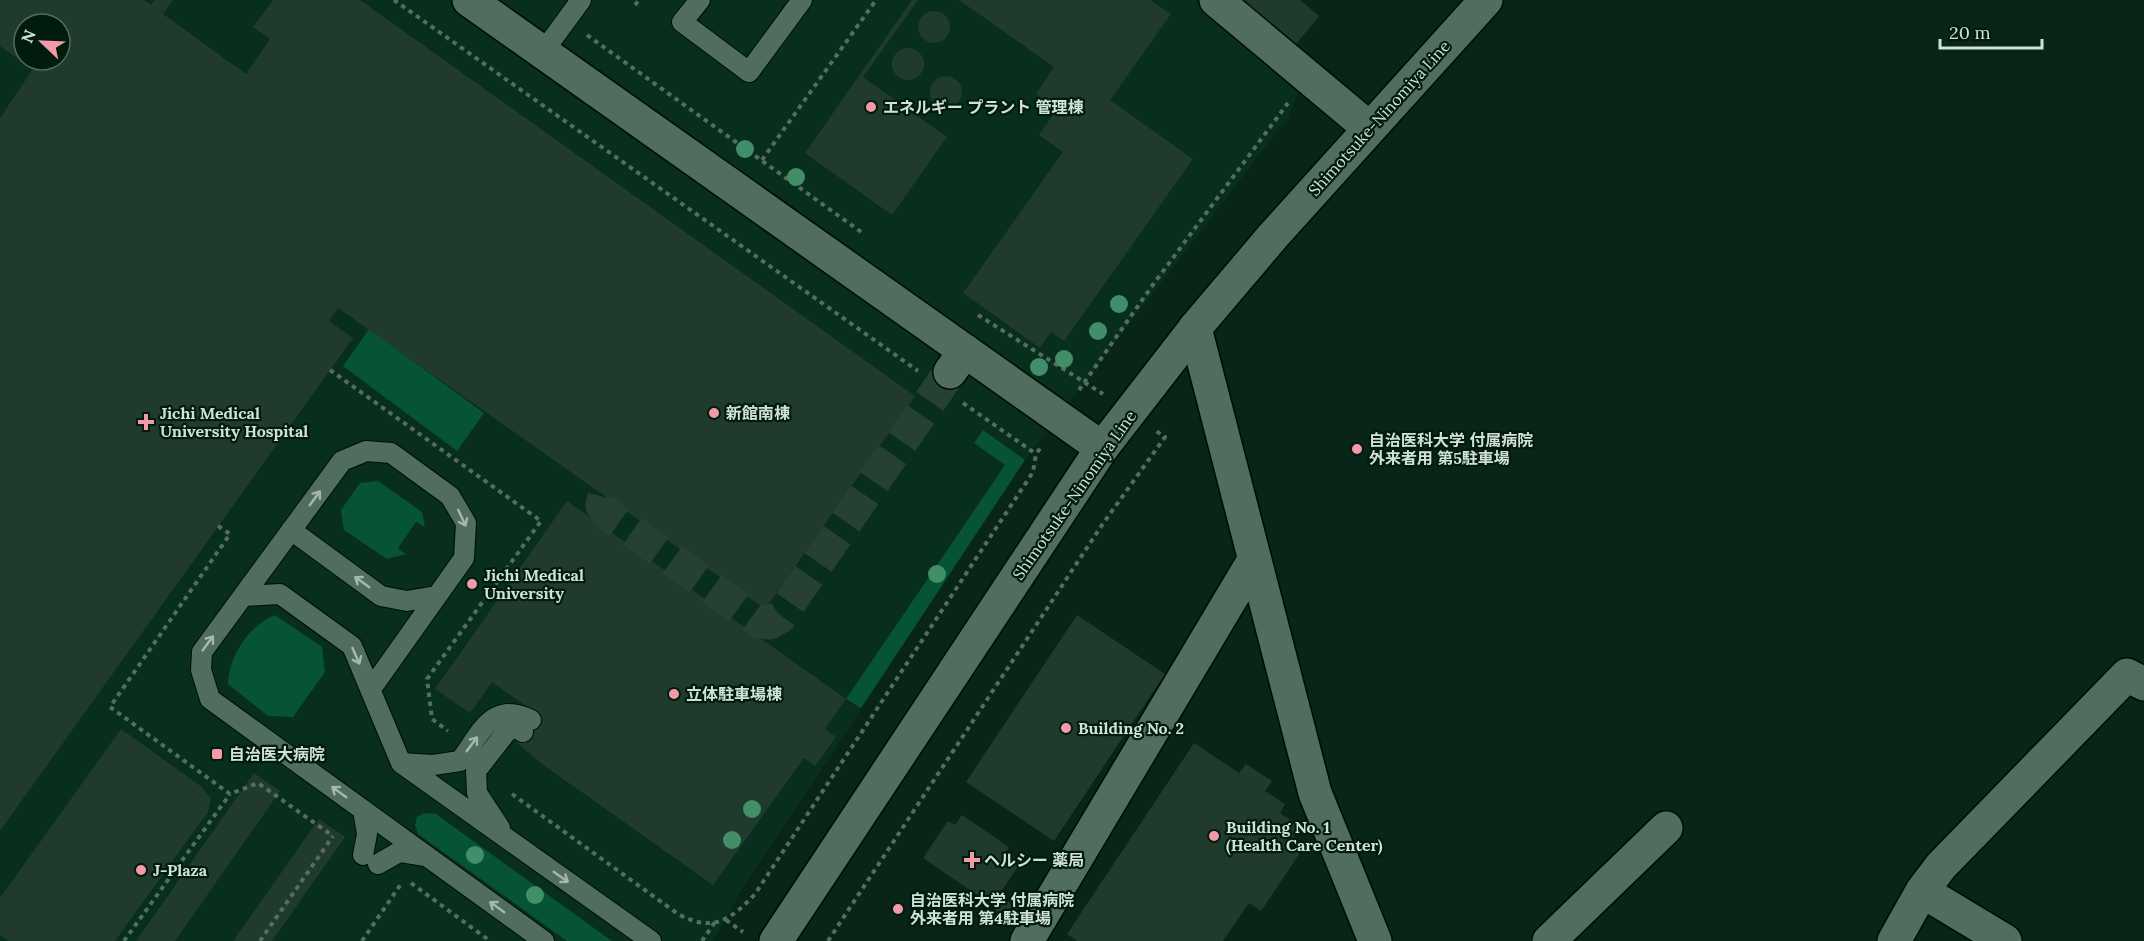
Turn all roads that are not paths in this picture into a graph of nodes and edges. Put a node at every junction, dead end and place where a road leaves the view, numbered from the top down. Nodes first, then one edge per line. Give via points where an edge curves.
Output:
1 (469, 0) edge
2 (581, 0) edge
3 (700, 0) edge
4 (801, 0) edge
5 (1216, 0) edge
6 (1486, 0) edge
7 (543, 52) junction
8 (1369, 128) junction
9 (1195, 328) junction
10 (1102, 448) junction
11 (291, 530) junction
12 (1254, 560) junction
13 (243, 596) junction
14 (436, 596) junction
15 (2144, 684) edge
16 (370, 688) junction
17 (402, 762) junction
18 (363, 810) junction
19 (1666, 828) dead end
20 (508, 840) junction
21 (427, 857) junction
22 (1922, 891) junction
23 (544, 941) edge
24 (651, 941) edge
25 (776, 941) edge
26 (1028, 941) edge
27 (1376, 941) edge
28 (1549, 941) edge
29 (1894, 941) edge
30 (2005, 941) edge

1 - 7 street
2 - 7 lane
3 - 4 lane via 682,22 749,72
5 - 8 street
6 - 8 street, Shimotsuke-Ninomiya Line
7 - 10 street via 948,374
8 - 9 street, Shimotsuke-Ninomiya Line
9 - 10 street, Shimotsuke-Ninomiya Line
9 - 12 street
10 - 25 street, Shimotsuke-Ninomiya Line
11 - 13 lane
14 -> 11 lane via 407,601 381,596
11 -> 14 lane via 342,461 366,451 390,453 450,496 466,523 464,558
12 - 26 street
12 - 27 street via 1315,793
13 -> 16 lane via 280,594 352,646
18 -> 13 lane via 210,699 201,670 202,652
14 - 16 lane
15 - 22 street via 2127,675 1941,866
16 - 17 lane
17 - 20 lane
17 -> 20 lane via 433,765 460,760 488,724 500,714 510,712 527,726 508,730 476,771 477,793
18 - 21 lane
18 - 21 lane via 370,860 399,852
19 - 28 street
20 -> 24 lane
23 -> 21 lane
22 - 29 street
22 - 30 street

